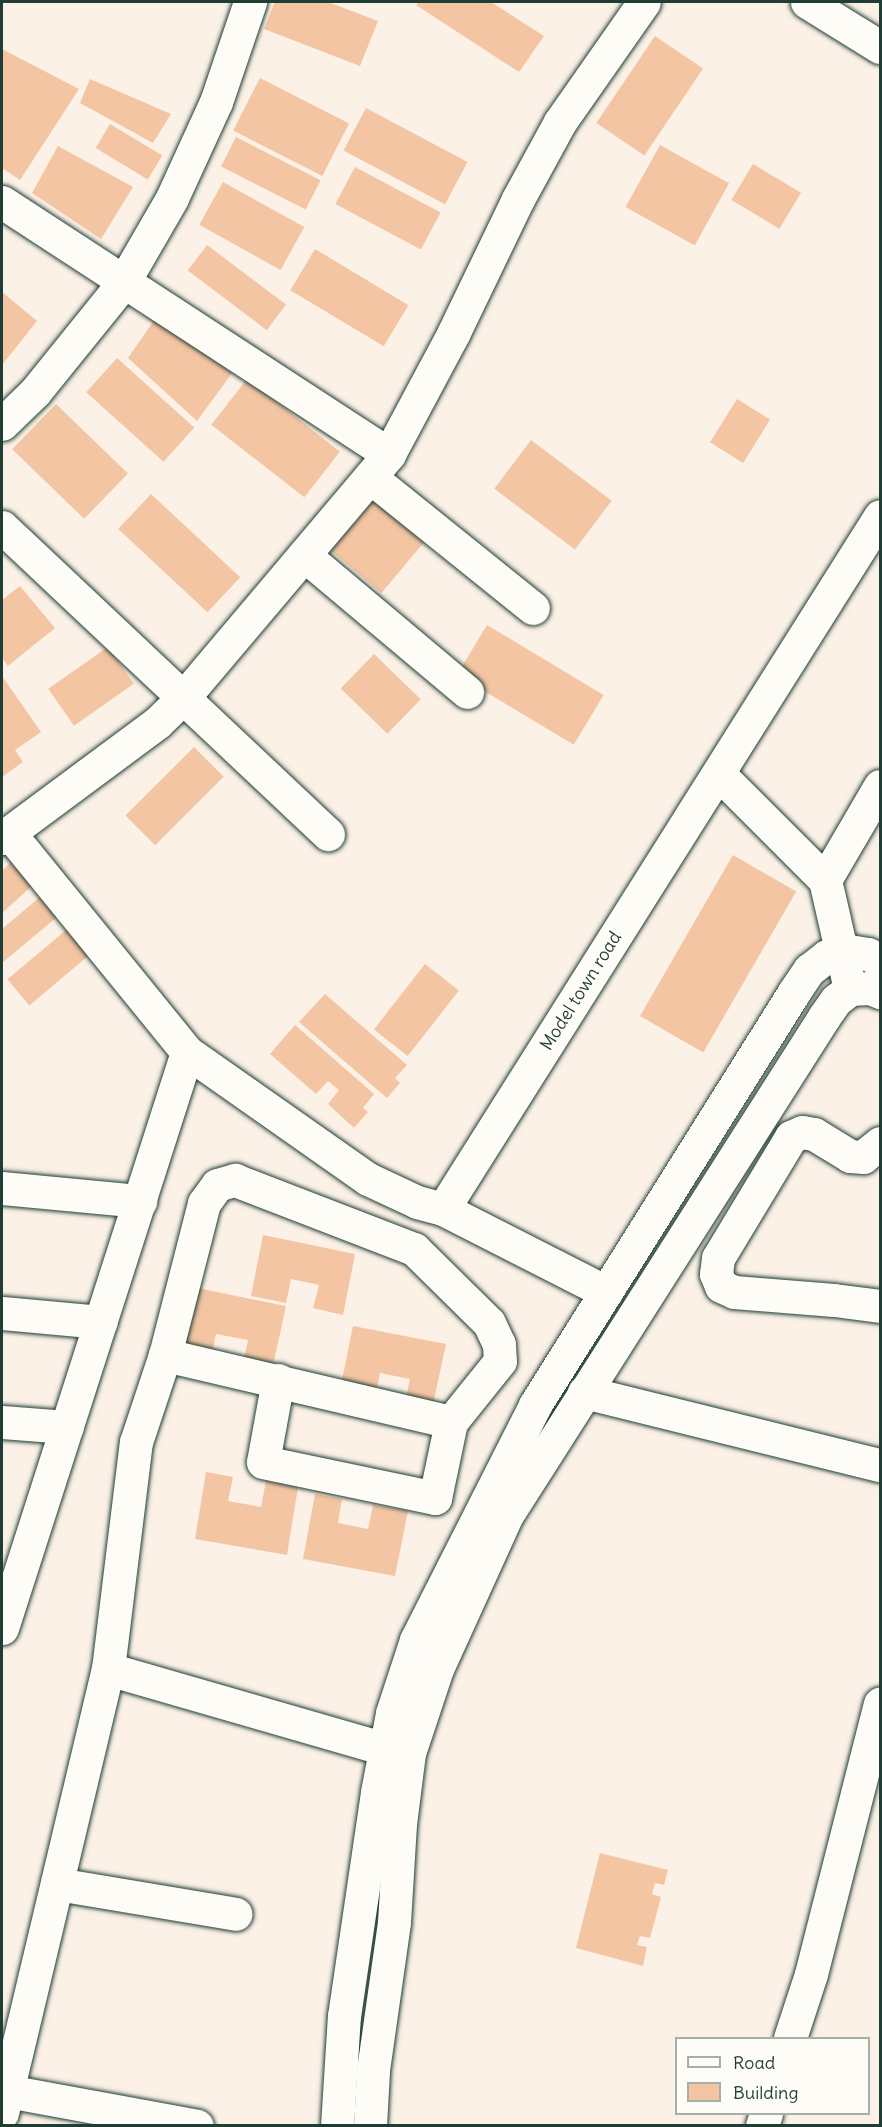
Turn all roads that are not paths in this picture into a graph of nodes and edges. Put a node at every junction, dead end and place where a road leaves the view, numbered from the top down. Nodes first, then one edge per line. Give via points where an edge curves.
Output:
1 (250, 2) edge
2 (644, 2) edge
3 (807, 2) edge
4 (880, 47) edge
5 (2, 202) edge
6 (123, 283) junction
7 (2, 424) edge
8 (379, 465) junction
9 (880, 516) edge
10 (2, 527) edge
11 (304, 555) junction
12 (533, 608) dead end
13 (467, 692) dead end
14 (183, 698) junction
15 (719, 774) junction
16 (880, 786) edge
17 (328, 834) dead end
18 (6, 836) edge
19 (825, 880) junction
20 (842, 952) junction
21 (880, 961) edge
22 (865, 991) edge
23 (187, 1052) junction
24 (880, 1143) edge
25 (2, 1188) edge
26 (140, 1201) junction
27 (443, 1209) junction
28 (606, 1292) junction
29 (880, 1306) edge
30 (639, 1311) junction
31 (2, 1313) edge
32 (101, 1322) junction
33 (165, 1355) junction
34 (278, 1380) junction
35 (584, 1392) junction
36 (2, 1422) edge
37 (451, 1422) junction
38 (67, 1427) junction
39 (880, 1465) edge
40 (15, 1541) edge
41 (2, 1628) edge
42 (108, 1669) junction
43 (880, 1704) edge
44 (385, 1749) junction
45 (57, 1884) junction
46 (236, 1914) dead end
47 (790, 2037) edge
48 (4, 2102) edge
49 (197, 2126) edge
50 (337, 2126) edge
51 (370, 2126) edge

1 - 6 street via 216,102 172,198
2 - 8 street via 560,122 453,334
3 - 4 street
5 - 6 street
6 - 7 street via 35,393
6 - 8 street
8 - 11 street
8 - 12 street
9 - 15 street, Model town road
10 - 14 street
11 - 13 street
11 - 14 street
14 - 17 street
14 - 18 street via 158,723
15 - 19 street
15 - 27 street, Model town road
16 - 19 street
18 - 23 street
19 - 20 street
20 - 21 street via 868,954
20 - 22 street
20 - 28 street via 827,956 809,970
22 - 30 street via 836,1000
23 - 26 street
23 - 27 street via 368,1179 417,1202
24 - 29 street via 863,1157 856,1157 814,1134 802,1132 791,1137 718,1258 716,1274 721,1286 734,1292
25 - 26 street
26 - 32 street
27 - 28 street
28 - 30 street
28 - 44 street via 535,1405 417,1640 392,1713
30 - 35 street
31 - 32 street
32 - 38 street
33 - 34 street
33 - 37 street via 204,1203 217,1185 235,1180 414,1249 489,1323 499,1344 500,1361
33 - 42 street via 136,1442
34 - 37 street
34 - 37 street via 263,1462 435,1498
35 - 39 street
35 - 51 street via 507,1515 437,1669 410,1753
36 - 38 street
38 - 40 street
40 - 41 street
42 - 44 street
42 - 45 street
43 - 47 street via 811,1974
44 - 50 street via 344,2016
45 - 46 street
45 - 48 street
48 - 49 street

